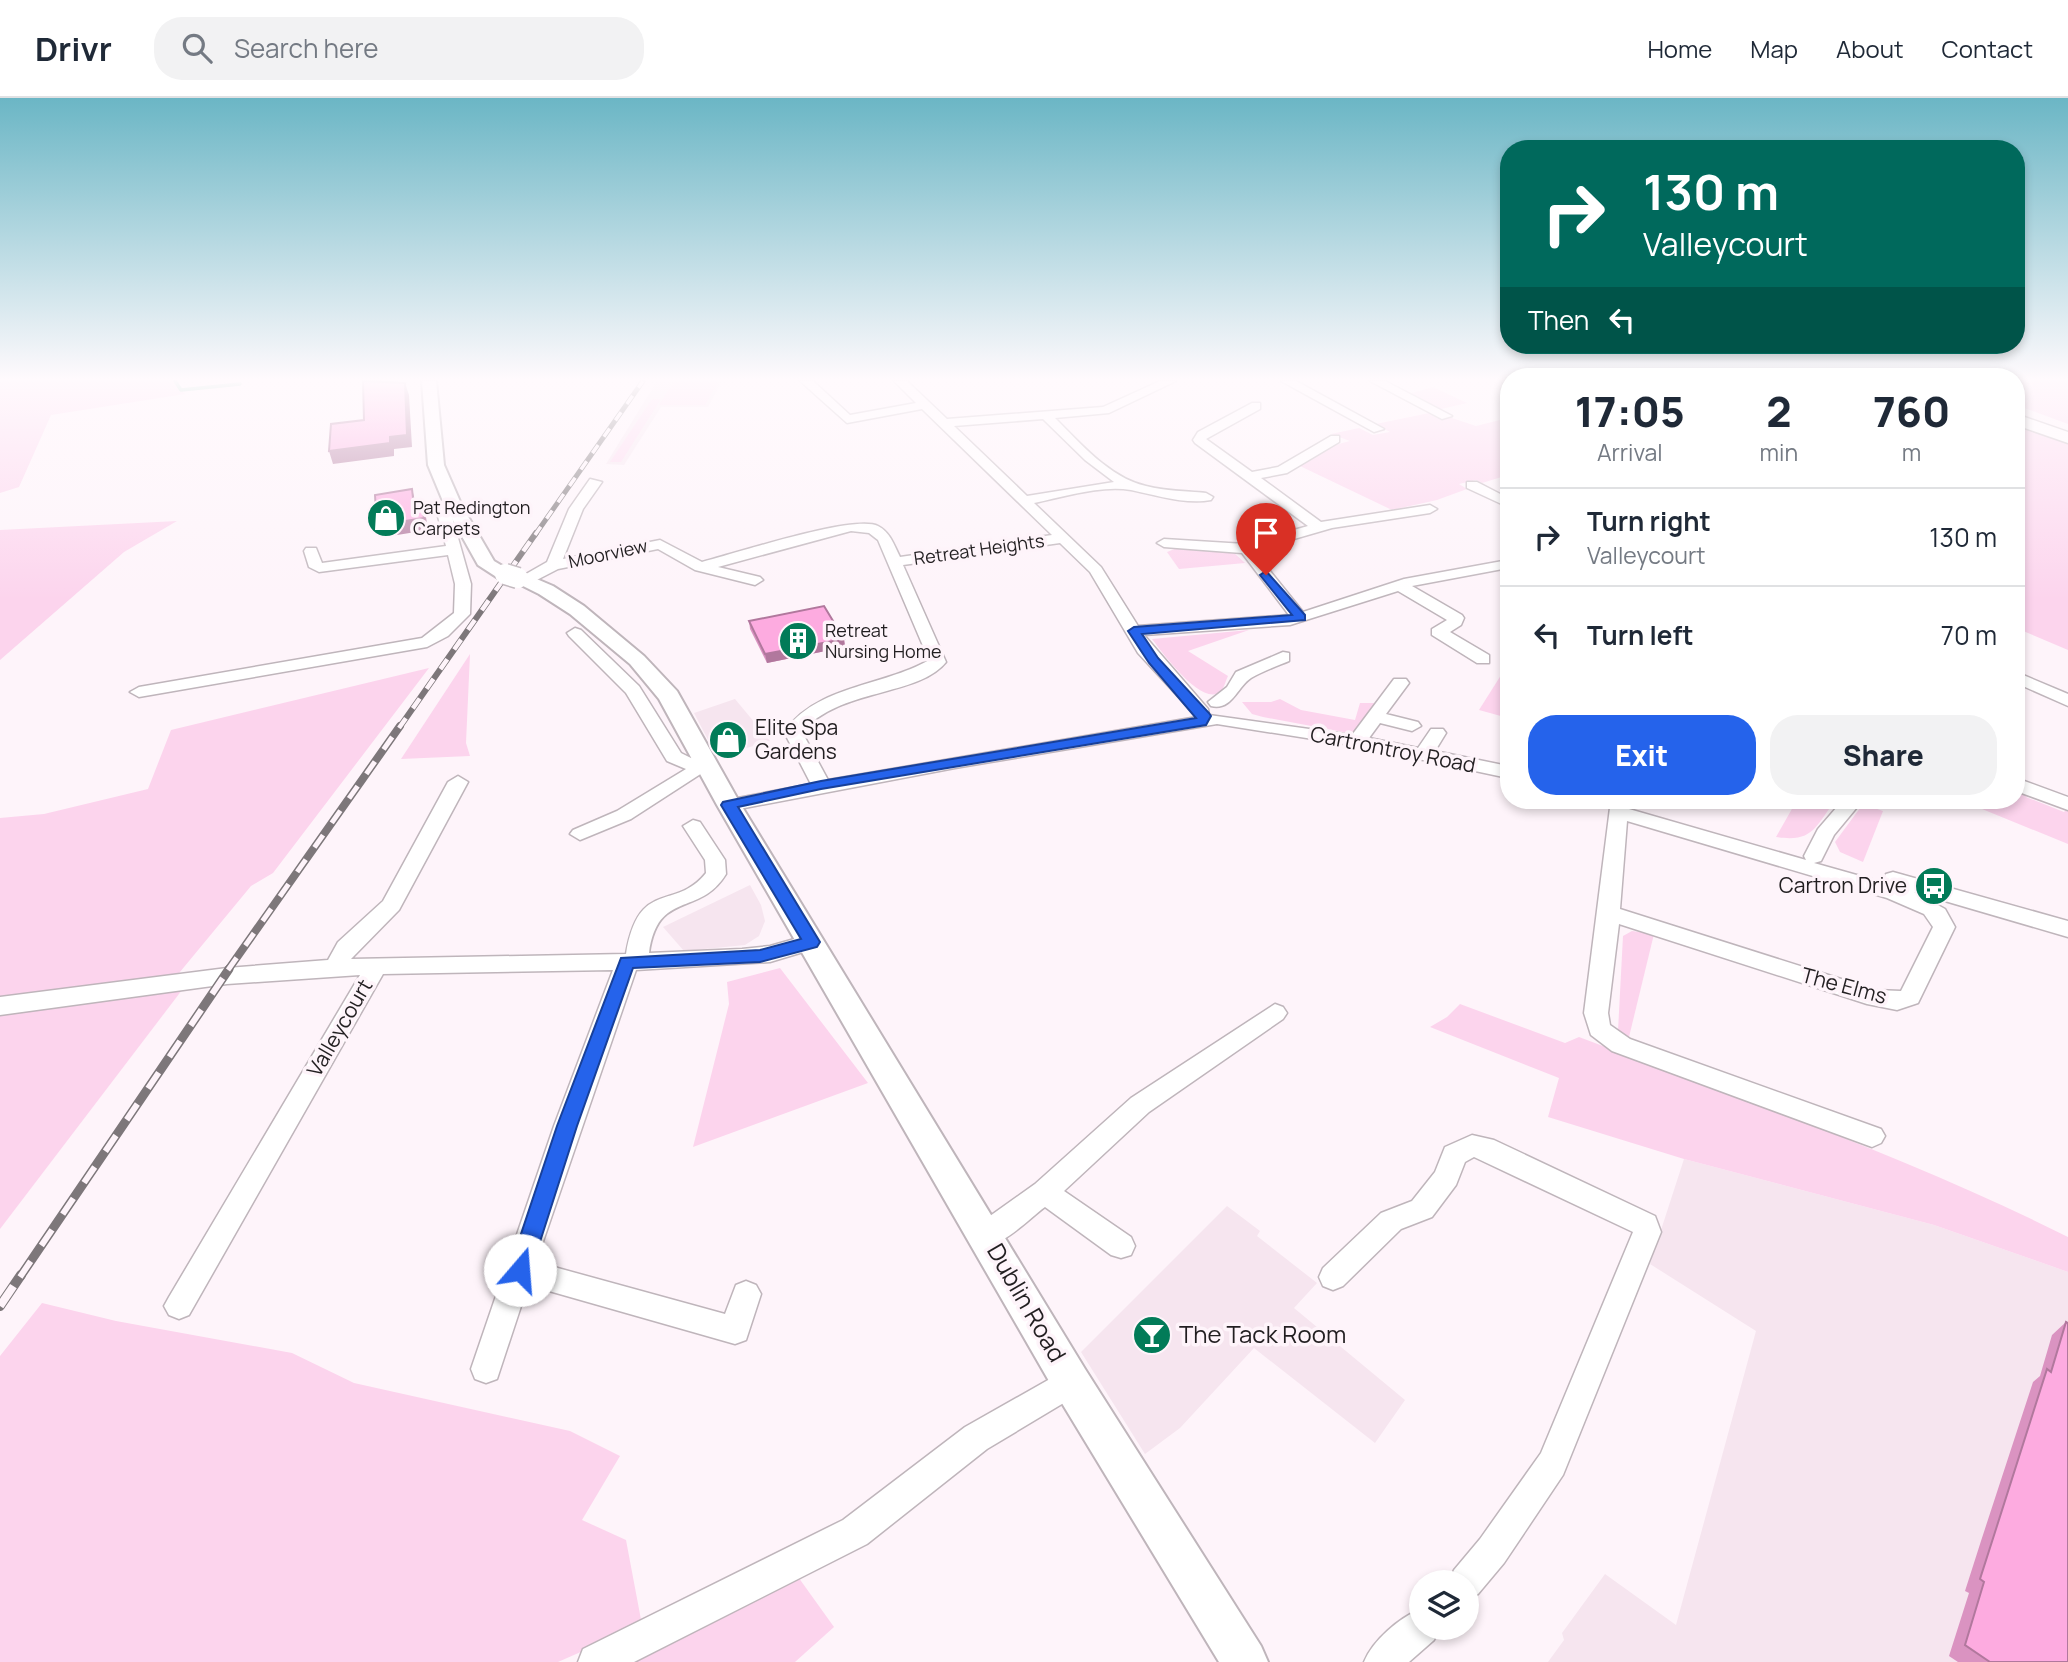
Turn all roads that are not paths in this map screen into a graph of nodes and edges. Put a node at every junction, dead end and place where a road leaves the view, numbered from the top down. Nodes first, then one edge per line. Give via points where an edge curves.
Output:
1 (435, 454) edge
2 (975, 454) edge
3 (1088, 454) edge
4 (1219, 454) edge
5 (1309, 454) edge
6 (1249, 477) junction
7 (595, 482) dead end
8 (1472, 485) dead end
9 (1133, 486) junction
10 (1206, 497) dead end
11 (1500, 499) edge
12 (1021, 501) junction
13 (453, 502) junction
14 (1430, 509) dead end
15 (1319, 527) junction
16 (1063, 538) junction
17 (1164, 543) dead end
18 (1248, 549) junction
19 (452, 550) junction
20 (311, 551) dead end
21 (737, 558) junction
22 (895, 562) junction
23 (552, 565) junction
24 (1500, 566) edge
25 (700, 567) junction
26 (516, 578) junction
27 (1405, 593) junction
28 (1300, 618) junction
29 (1134, 631) junction
30 (575, 633) dead end
31 (1283, 657) dead end
32 (1483, 659) dead end
33 (2025, 681) edge
34 (1400, 683) dead end
35 (139, 692) dead end
36 (2068, 701) edge
37 (1217, 711) junction
38 (1374, 716) junction
39 (1357, 741) junction
40 (1423, 755) junction
41 (707, 764) junction
42 (1500, 770) edge
43 (458, 782) dead end
44 (821, 785) junction
45 (2025, 787) edge
46 (2068, 804) edge
47 (729, 805) junction
48 (1618, 809) edge
49 (1635, 809) edge
50 (1638, 809) edge
51 (1845, 809) edge
52 (693, 826) dead end
53 (580, 834) dead end
54 (1814, 856) junction
55 (1609, 913) junction
56 (2068, 929) edge
57 (811, 942) junction
58 (631, 962) junction
59 (335, 967) junction
60 (375, 968) junction
61 (0, 1006) edge
62 (1275, 1013) dead end
63 (1872, 1136) dead end
64 (1045, 1192) junction
65 (986, 1235) junction
66 (1121, 1246) dead end
67 (520, 1270) junction
68 (1333, 1277) dead end
69 (746, 1294) dead end
70 (179, 1306) dead end
71 (486, 1370) dead end
72 (1071, 1382) junction
73 (1476, 1570) edge
74 (1409, 1638) edge
75 (596, 1662) edge
76 (1245, 1662) edge
77 (1382, 1662) edge

1 - 13 main road
2 - 12 street
3 - 9 street
4 - 6 street
5 - 6 street via 1282,470
6 - 15 street
7 - 23 street, Moorview via 576,509
8 - 11 street
9 - 10 street
9 - 12 street via 1102,486
12 - 16 street
13 - 19 street via 444,513
13 - 26 main road via 487,565
14 - 15 street
15 - 18 street
16 - 22 street, Retreat Heights
16 - 29 street via 1104,581
17 - 18 street
18 - 28 street
19 - 20 street via 319,568
19 - 35 street via 463,584 462,614 426,642
21 - 22 street, Retreat Heights via 863,527 879,532
21 - 25 street, Retreat Heights
21 - 25 street via 759,584
22 - 44 street, Retreat Heights via 938,662 800,720 793,732
23 - 25 street, Moorview via 660,544
23 - 26 street, Moorview
24 - 27 street
26 - 41 main road via 566,601 656,679
27 - 28 street
27 - 32 street via 1456,618 1438,632
28 - 29 street
29 - 37 street via 1153,660 1182,690
30 - 41 street via 633,690 674,757 688,764
31 - 37 street via 1242,676
33 - 36 street
34 - 38 street
37 - 39 street, Cartrontroy Road via 1277,729
37 - 44 street
38 - 39 street
38 - 40 street via 1430,731
39 - 40 street, Cartrontroy Road
40 - 42 street, Cartrontroy Road
41 - 47 main road
41 - 53 street via 641,806
43 - 59 street via 391,905 346,948
44 - 47 street
45 - 46 street
47 - 57 main road, Dublin Road
48 - 55 street via 1610,857
49 - 55 street, The Elms via 1895,893 1926,906 1945,923 1912,994 1897,1001 1875,998
50 - 54 street
51 - 54 street via 1825,833
52 - 58 street via 715,860 716,874 701,889 649,917
54 - 56 street
55 - 63 street via 1596,1013 1602,1034 1641,1053
57 - 58 street, Valleycourt via 760,956
57 - 65 main road, Dublin Road
58 - 60 street, Valleycourt
58 - 67 street via 567,1126
59 - 60 street
59 - 61 street via 227,976
60 - 70 street, Valleycourt
62 - 64 street via 1140,1105
64 - 65 street
64 - 66 street
65 - 72 main road, Dublin Road
67 - 69 street via 735,1330
67 - 71 street
68 - 73 street via 1391,1221 1422,1209 1447,1177 1454,1155 1472,1146 1485,1148 1645,1224 1647,1233 1552,1464
72 - 75 street via 976,1438 855,1532
72 - 76 main road, Dublin Road
74 - 77 street

